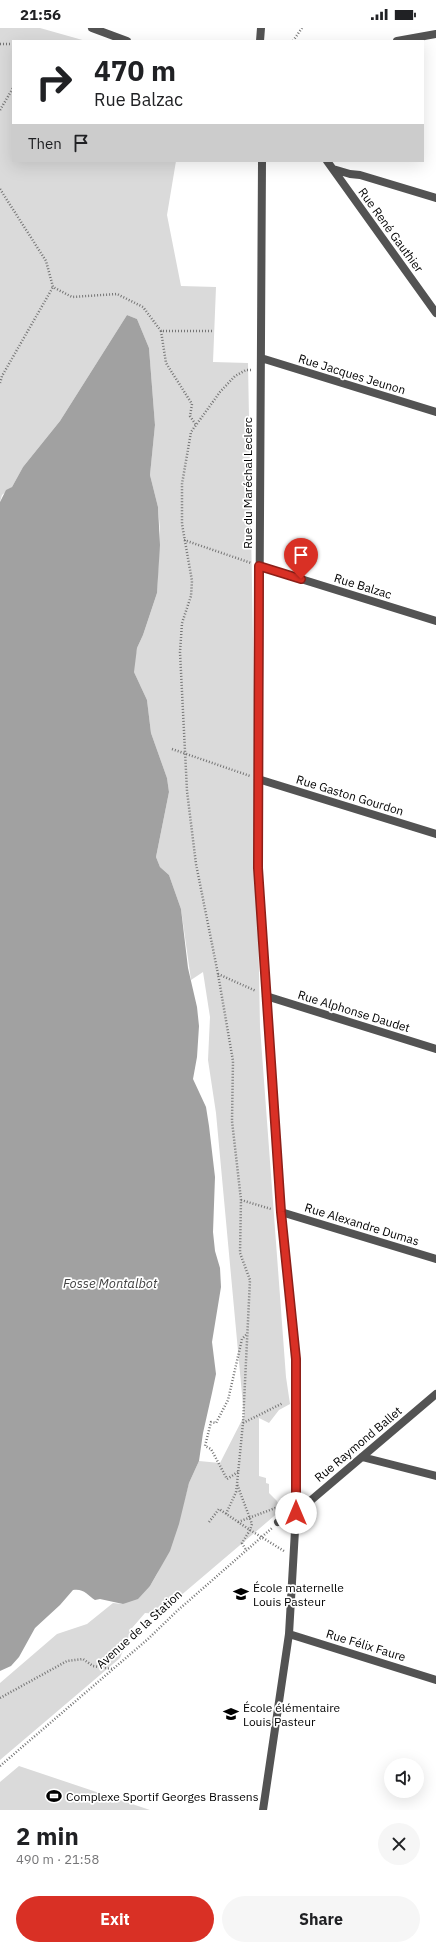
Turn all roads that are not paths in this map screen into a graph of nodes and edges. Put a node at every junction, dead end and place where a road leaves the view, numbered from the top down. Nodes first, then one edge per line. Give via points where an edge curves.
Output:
1 (92, 28) edge
2 (261, 28) edge
3 (436, 34) edge
4 (124, 40) edge
5 (260, 40) edge
6 (403, 40) edge
7 (262, 162) edge
8 (328, 162) edge
9 (333, 169) junction
10 (436, 198) edge
11 (436, 313) edge
12 (261, 358) junction
13 (436, 412) edge
14 (259, 566) junction
15 (436, 621) edge
16 (258, 779) junction
17 (436, 834) edge
18 (266, 996) junction
19 (436, 1049) edge
20 (281, 1212) junction
21 (436, 1259) edge
22 (436, 1394) edge
23 (362, 1457) junction
24 (436, 1476) edge
25 (296, 1513) junction
26 (278, 1522) road end
27 (289, 1634) junction
28 (436, 1680) edge
29 (263, 1810) edge

1 - 4 street
2 - 5 street
3 - 6 street
7 - 12 street, Rue du Maréchal Leclerc
8 - 9 street, Rue René Gauthier
9 - 10 street
9 - 11 street, Rue René Gauthier
12 - 13 street, Rue Jacques Jeunon
12 - 14 street, Rue du Maréchal Leclerc
14 - 15 street, Rue Balzac
14 - 16 street, Rue du Maréchal Leclerc
16 - 17 street, Rue Gaston Gourdon
16 - 18 street, Rue du Maréchal Leclerc via 258,868
18 - 19 street, Rue Alphonse Daudet
18 - 20 street, Rue du Maréchal Leclerc
20 - 21 street, Rue Alexandre Dumas
20 - 25 street, Rue du Maréchal Leclerc via 296,1359
22 - 23 street, Rue Raymond Ballet
23 - 24 street
23 - 25 street, Rue Raymond Ballet
25 - 26 street
25 - 27 street, Rue du Maréchal Leclerc
27 - 28 street, Rue Félix Faure
27 - 29 street, Rue du Maréchal Leclerc

